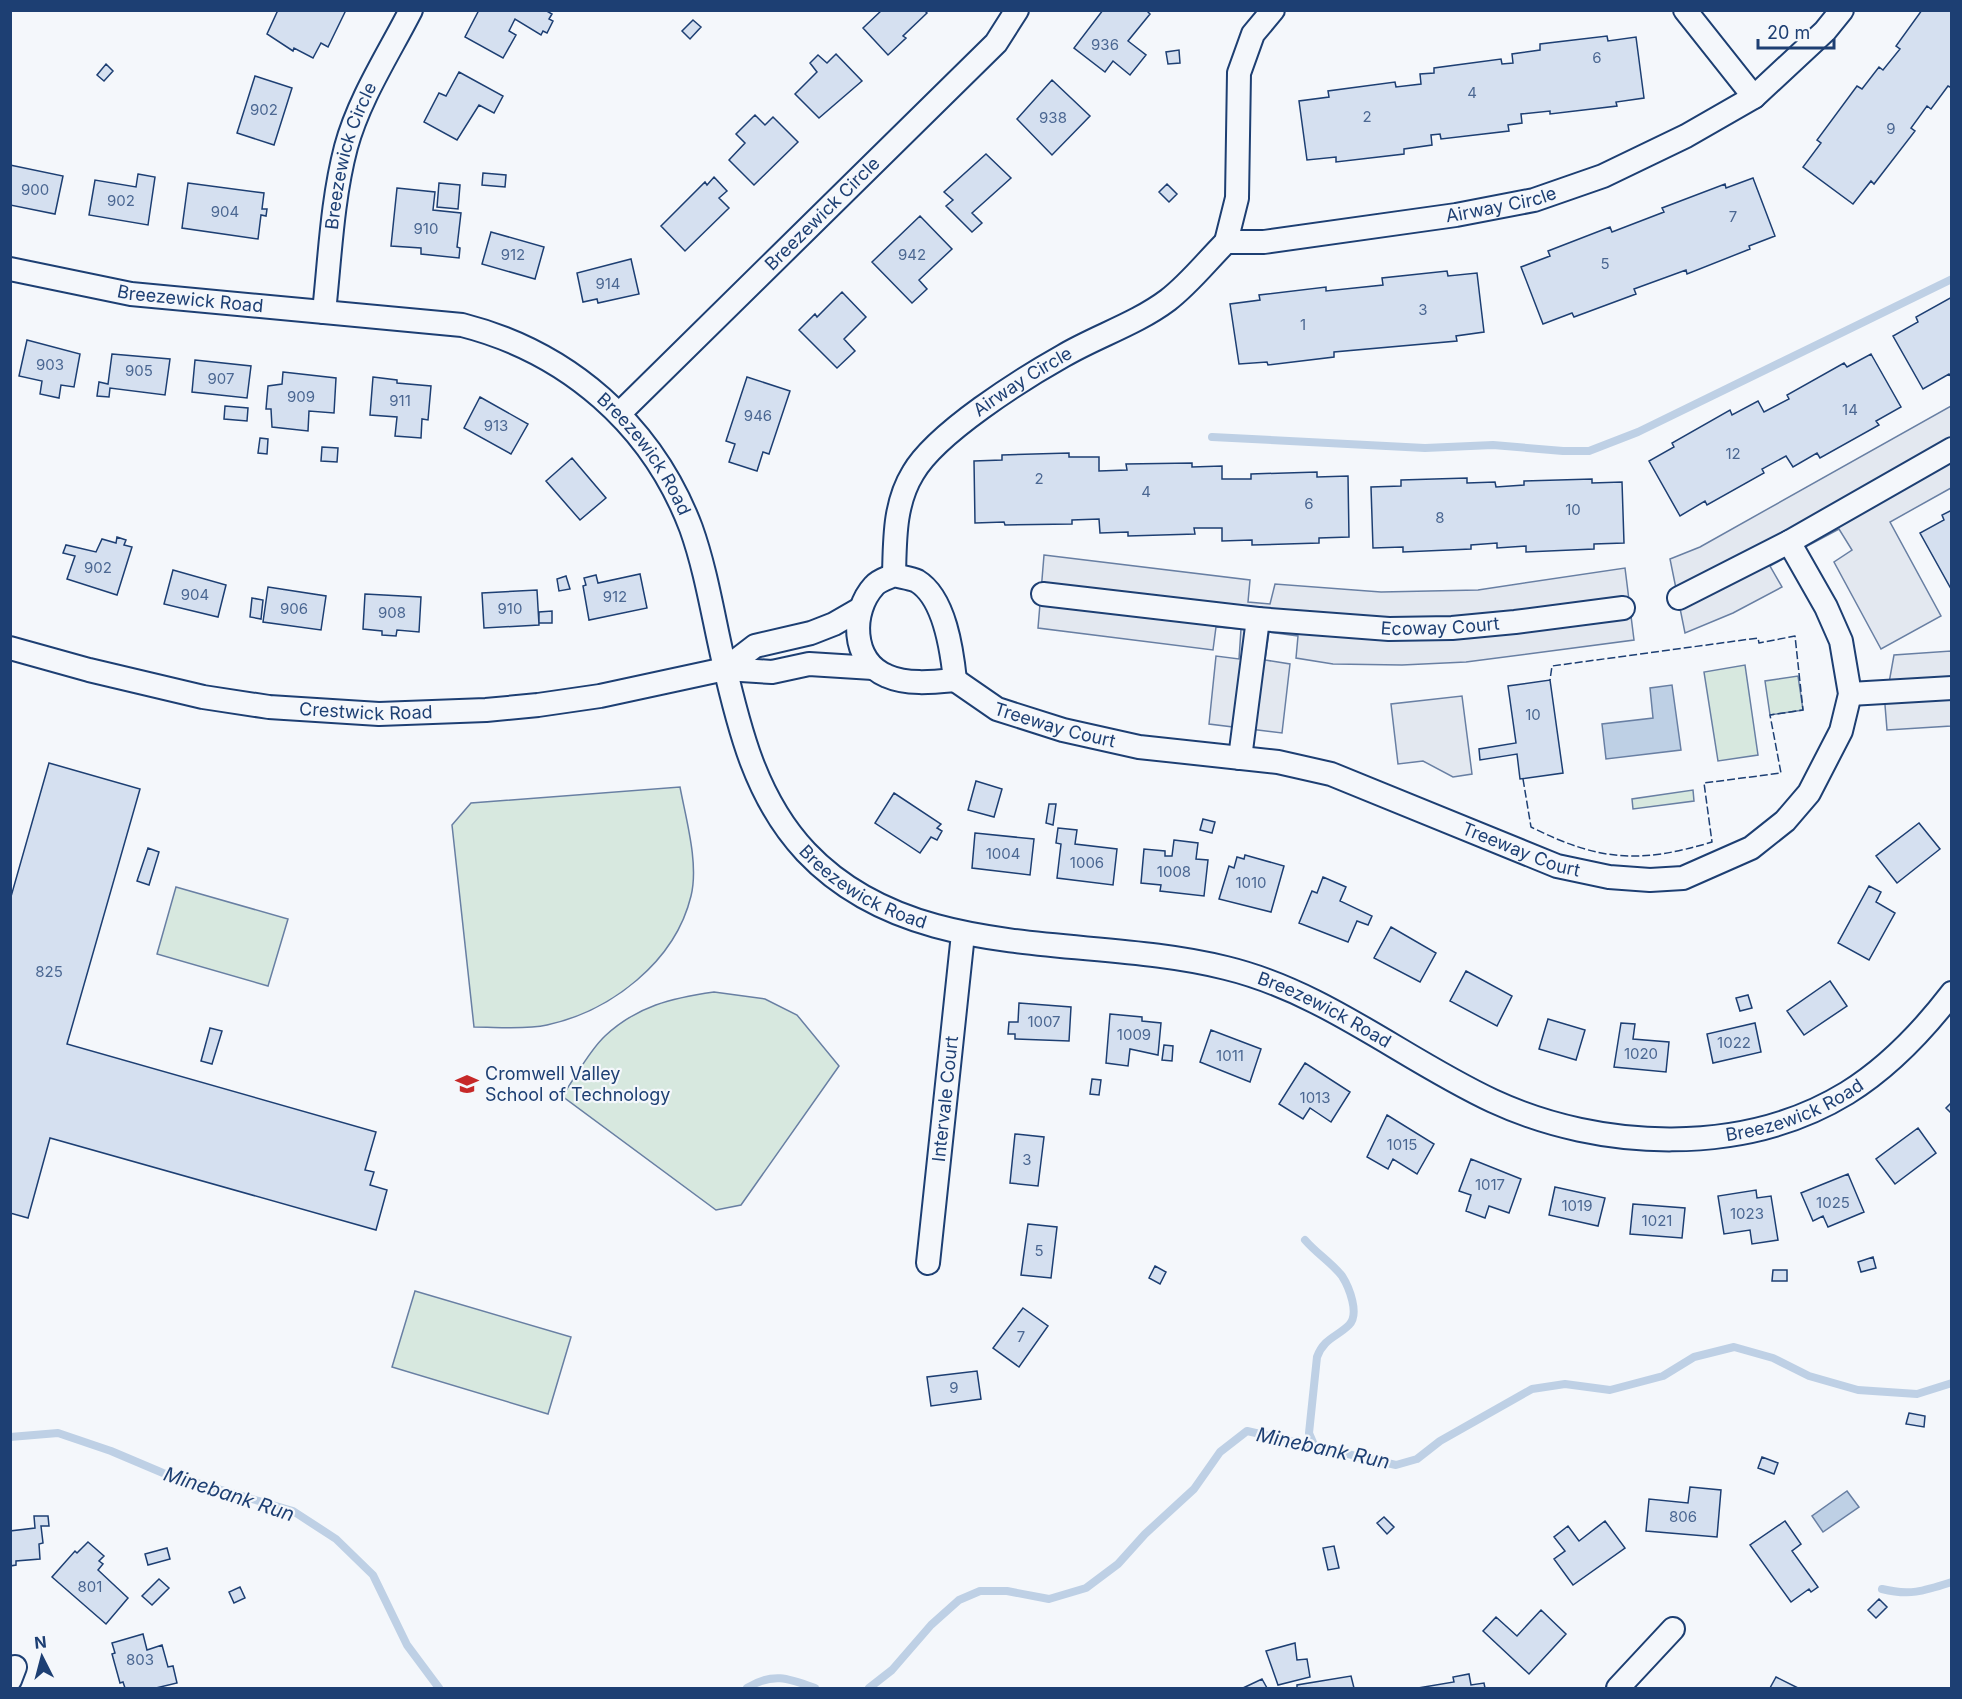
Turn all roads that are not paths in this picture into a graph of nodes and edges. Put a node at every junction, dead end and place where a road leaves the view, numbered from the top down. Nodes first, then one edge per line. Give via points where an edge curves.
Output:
1 (411, 10) edge
2 (1017, 10) edge
3 (1273, 10) edge
4 (1685, 10) edge
5 (1842, 10) edge
6 (1754, 97) junction
7 (1226, 243) junction
8 (10, 269) edge
9 (324, 312) junction
10 (620, 413) junction
11 (1952, 449) edge
12 (1788, 542) junction
13 (894, 575) junction
14 (1043, 594) dead end
15 (1679, 598) dead end
16 (1623, 608) dead end
17 (860, 609) junction
18 (1258, 619) junction
19 (10, 648) edge
20 (873, 668) junction
21 (725, 669) junction
22 (956, 680) junction
23 (1952, 688) edge
24 (1850, 694) junction
25 (1240, 758) junction
26 (963, 934) junction
27 (1952, 993) edge
28 (928, 1263) dead end
29 (1673, 1629) dead end
30 (1618, 1689) edge

1 - 9 street, Breezewick Circle via 363,100 346,146 337,191
2 - 10 street, Breezewick Circle via 996,43
3 - 7 street via 1253,34 1239,73 1237,198
4 - 6 street
5 - 6 street, Airway Circle
6 - 7 street, Airway Circle via 1603,176 1534,200 1264,242
7 - 13 street, Airway Circle via 1167,300 1063,356 963,422 932,449 913,473 900,504
8 - 9 street, Breezewick Road via 131,294
9 - 10 street, Breezewick Road via 428,320 496,334 555,362
10 - 21 street, Breezewick Road via 665,473 687,519 700,557
11 - 12 street
12 - 15 street
12 - 24 street, Treeway Court via 1841,641
13 - 17 street via 876,584
13 - 22 street via 918,582 933,598 948,634
14 - 18 street, Ecoway Court
16 - 18 street, Ecoway Court via 1452,628 1389,629
17 - 20 street via 860,642
17 - 21 street, Crestwick Road via 811,633 755,646
18 - 25 street
19 - 21 street, Crestwick Road via 203,697 269,707 379,714 538,705
20 - 21 street, Crestwick Road via 809,664 772,672
20 - 22 street via 888,677 908,680
21 - 26 street, Breezewick Road via 746,749 761,785 783,824 808,854 869,899 900,915
22 - 25 street, Treeway Court via 997,708 1032,722 1139,747
23 - 24 street
24 - 25 street, Treeway Court via 1841,731 1828,760 1809,793 1785,821 1751,848 1683,878 1609,877 1557,866 1331,774
26 - 27 street, Breezewick Road via 1167,956 1234,969 1304,995 1498,1104 1578,1129 1643,1138 1704,1138 1740,1133 1782,1124 1816,1110 1849,1092 1899,1053
26 - 28 street, Intervale Court
29 - 30 street

